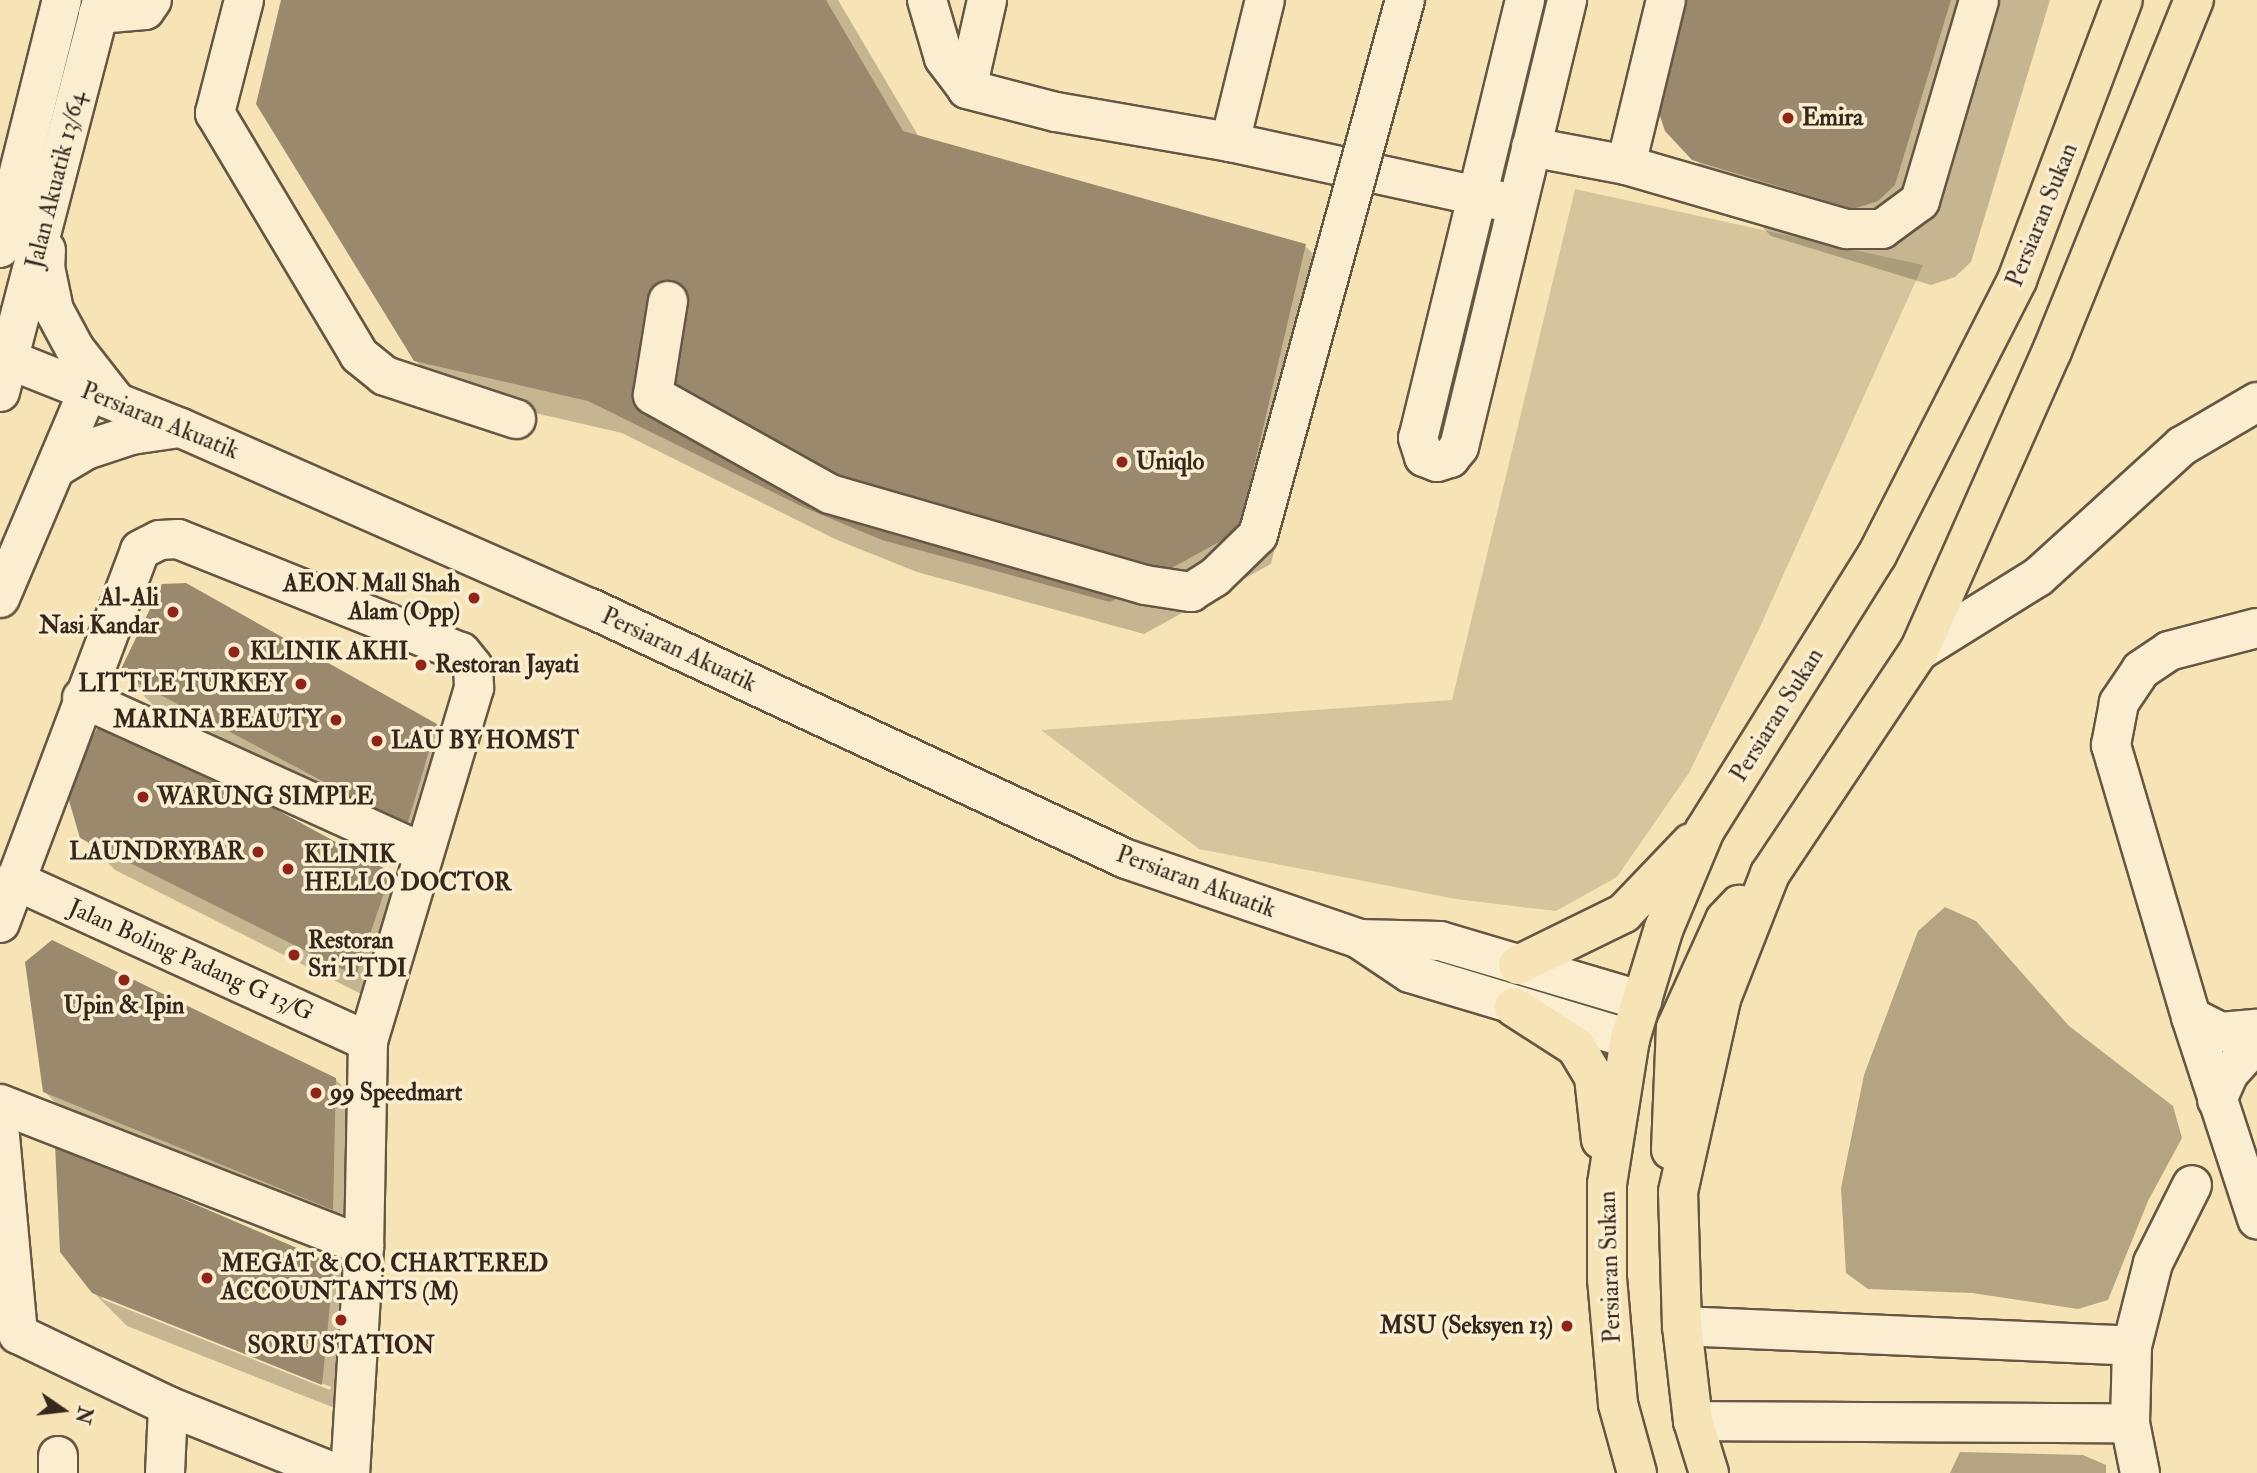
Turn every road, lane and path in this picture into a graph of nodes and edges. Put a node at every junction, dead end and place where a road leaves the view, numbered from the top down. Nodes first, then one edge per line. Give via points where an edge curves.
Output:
1 (62, 0) edge
2 (152, 0) edge
3 (244, 0) edge
4 (927, 0) edge
5 (987, 0) edge
6 (1265, 0) edge
7 (1405, 0) edge
8 (1525, 0) edge
9 (1567, 0) edge
10 (1666, 0) edge
11 (1979, 0) edge
12 (2123, 0) edge
13 (2194, 0) edge
14 (100, 7) edge
15 (967, 89) junction
16 (1230, 142) junction
17 (1531, 147) junction
18 (1626, 165) junction
19 (1475, 195) junction
20 (22, 196) edge
21 (1517, 204) junction
22 (0, 248) edge
23 (668, 300) dead end
24 (3, 369) edge
25 (102, 396) junction
26 (2257, 402) edge
27 (516, 419) dead end
28 (181, 428) junction
29 (56, 468) junction
30 (0, 598) edge
31 (2257, 628) edge
32 (1919, 651) junction
33 (82, 698) junction
34 (1704, 830) junction
35 (424, 853) junction
36 (1770, 874) junction
37 (14, 880) junction
38 (0, 923) edge
39 (1359, 939) junction
40 (1518, 965) junction
41 (1643, 1000) junction
42 (1514, 1007) junction
43 (2190, 1017) junction
44 (1676, 1028) junction
45 (2257, 1029) edge
46 (1630, 1039) junction
47 (369, 1041) junction
48 (2257, 1051) edge
49 (2217, 1100) junction
50 (0, 1104) edge
51 (0, 1136) edge
52 (1606, 1184) junction
53 (2192, 1185) dead end
54 (1678, 1192) junction
55 (2257, 1219) edge
56 (364, 1246) junction
57 (1682, 1326) junction
58 (9, 1335) edge
59 (2132, 1346) junction
60 (168, 1406) junction
61 (1693, 1420) junction
62 (2130, 1423) junction
63 (165, 1473) edge
64 (335, 1473) edge
65 (350, 1473) edge
66 (1637, 1473) edge
67 (1709, 1473) edge
68 (2140, 1473) edge

1 - 20 street, Jalan Akuatik 13/64
2 - 14 street via 145,10
3 - 27 street via 215,113 359,355 385,376
4 - 15 street via 944,58
5 - 15 street
6 - 16 street
7 - 23 street, bridge via 1258,534 1216,577 1191,592 1145,585 830,494 747,448 653,395
8 - 19 street
9 - 17 street
10 - 18 street
11 - 18 street via 1920,201 1882,229 1847,229
12 - 34 main road, Persiaran Sukan via 2017,280 1877,555
13 - 32 main road via 2052,351
14 - 20 street, Jalan Akuatik 13/64
15 - 16 street via 1056,112
16 - 19 street
17 - 18 street
17 - 21 street
19 - 21 street
19 - 21 street via 1418,438 1424,457 1437,462 1450,458 1459,447
20 - 22 street, Jalan Akuatik 13/64
20 - 24 street, Jalan Akuatik 13/64
20 - 25 street via 54,310
24 - 25 street, Persiaran Akuatik
25 - 28 street, Persiaran Akuatik
25 - 29 street
26 - 32 street via 2182,446 2038,577
28 - 29 street via 131,435 86,450
28 - 39 street, Persiaran Akuatik via 590,608 1126,859
29 - 30 street
31 - 43 street via 2169,651 2141,670 2119,703 2111,745
32 - 36 main road
33 - 35 street
33 - 35 street via 140,550 160,540 178,539 461,652 473,667 474,688
33 - 37 street
34 - 40 main road via 1624,913
34 - 41 main road, Persiaran Sukan via 1664,928
35 - 47 street
36 - 44 main road via 1725,920
36 - 54 main road via 1721,999
37 - 38 street
37 - 47 street, Jalan Boling Padang G 13/G
39 - 40 street, Persiaran Akuatik via 1440,941
39 - 42 street, Persiaran Akuatik via 1410,973
40 - 41 street, Persiaran Akuatik
41 - 44 main road
41 - 46 main road, Persiaran Sukan
42 - 46 street, Persiaran Akuatik
42 - 52 main road via 1576,1047 1594,1077
43 - 45 street via 2220,1032
43 - 49 street
44 - 46 main road
44 - 54 main road via 1670,1144
46 - 52 main road, Persiaran Sukan
47 - 56 street
48 - 49 street via 2247,1053 2229,1073
49 - 55 street
50 - 56 street
51 - 58 street
52 - 66 main road, Persiaran Sukan via 1607,1279 1618,1404
53 - 59 street via 2153,1263
54 - 57 main road
56 - 65 street
57 - 59 street
57 - 61 main road
58 - 60 street
59 - 62 street
60 - 63 street
60 - 64 street
61 - 62 street
61 - 67 main road
62 - 68 street

